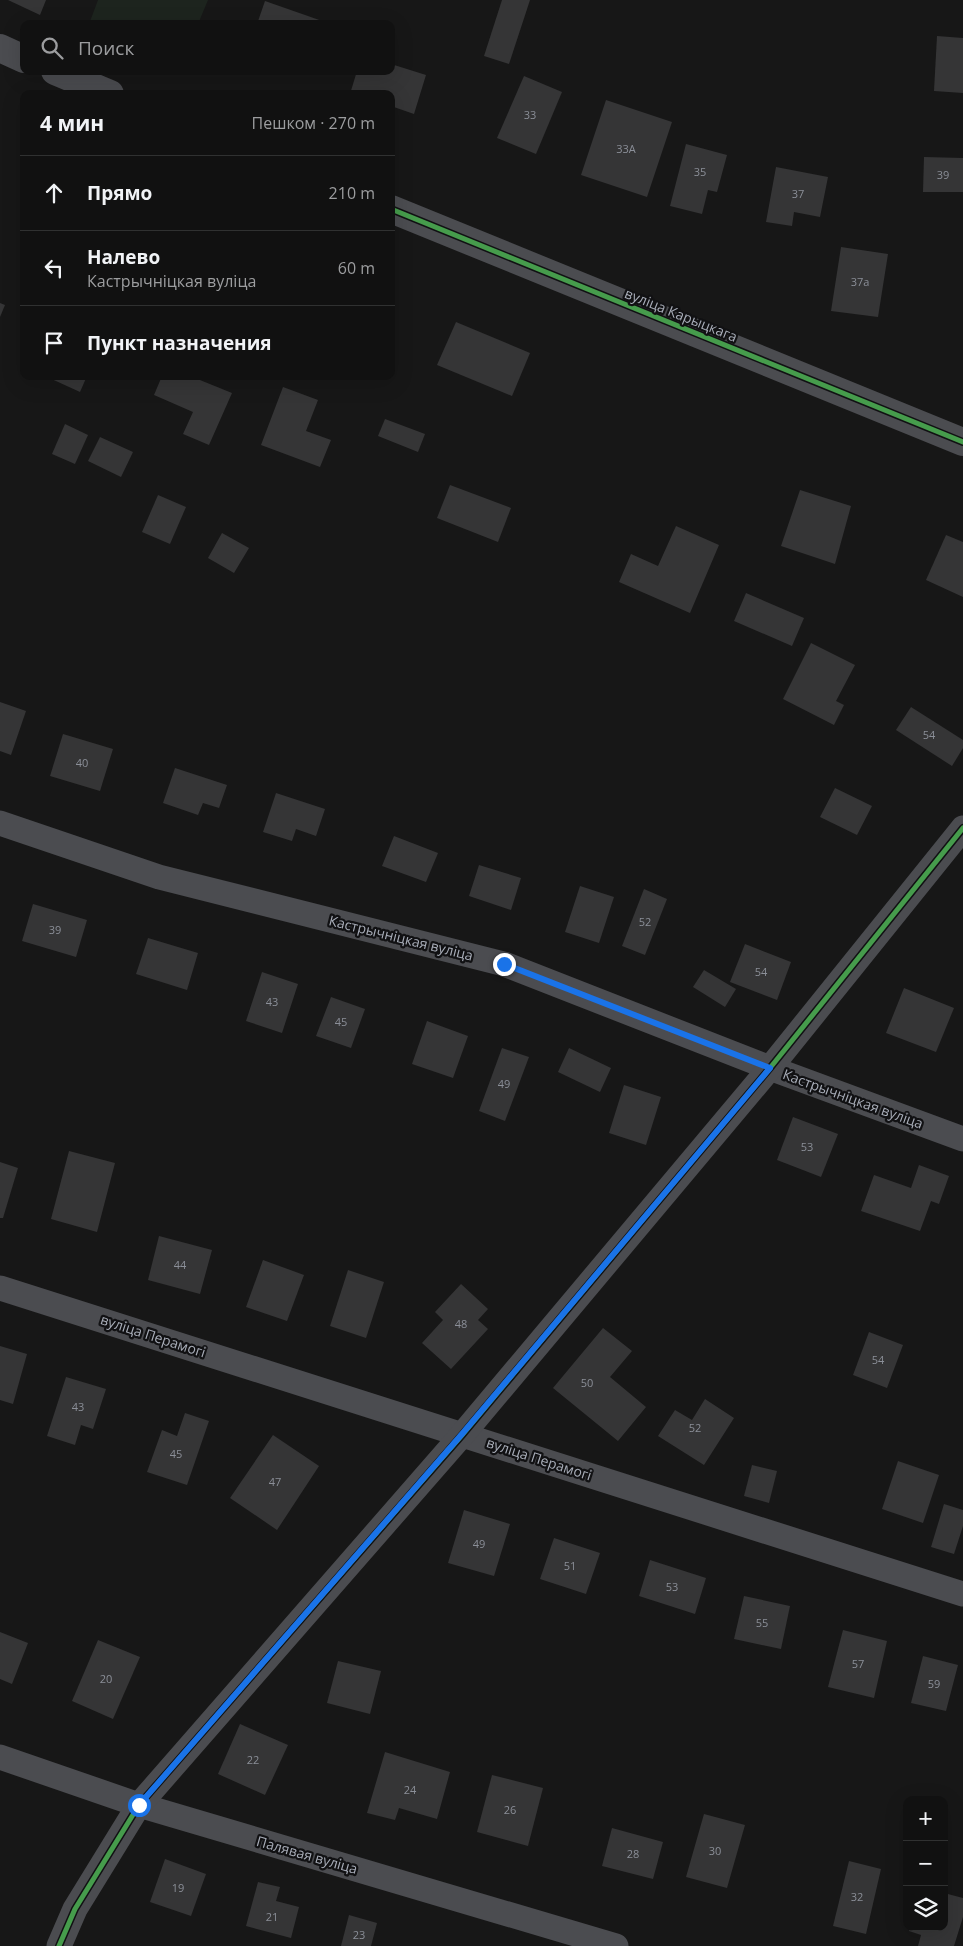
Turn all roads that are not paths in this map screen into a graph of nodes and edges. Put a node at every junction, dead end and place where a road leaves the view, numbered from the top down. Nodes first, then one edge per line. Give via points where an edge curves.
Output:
1 (0, 48) edge
2 (20, 56) edge
3 (64, 75) edge
4 (100, 90) edge
5 (395, 210) edge
6 (963, 442) edge
7 (0, 823) edge
8 (963, 828) edge
9 (770, 1068) junction
10 (963, 1139) edge
11 (0, 1288) edge
12 (462, 1434) junction
13 (963, 1594) edge
14 (0, 1757) edge
15 (139, 1805) junction
16 (59, 1946) edge
17 (616, 1946) edge

1 - 2 street
3 - 4 street
5 - 6 street, вуліца Карыцкага
7 - 9 street, Кастрычніцкая вуліца via 159,877 504,964
8 - 9 street
9 - 10 street, Кастрычніцкая вуліца
9 - 12 street
11 - 12 street, вуліца Перамогі
12 - 13 street, вуліца Перамогі
12 - 15 street
14 - 15 street, Палявая вуліца
15 - 16 street via 75,1909
15 - 17 street, Палявая вуліца

